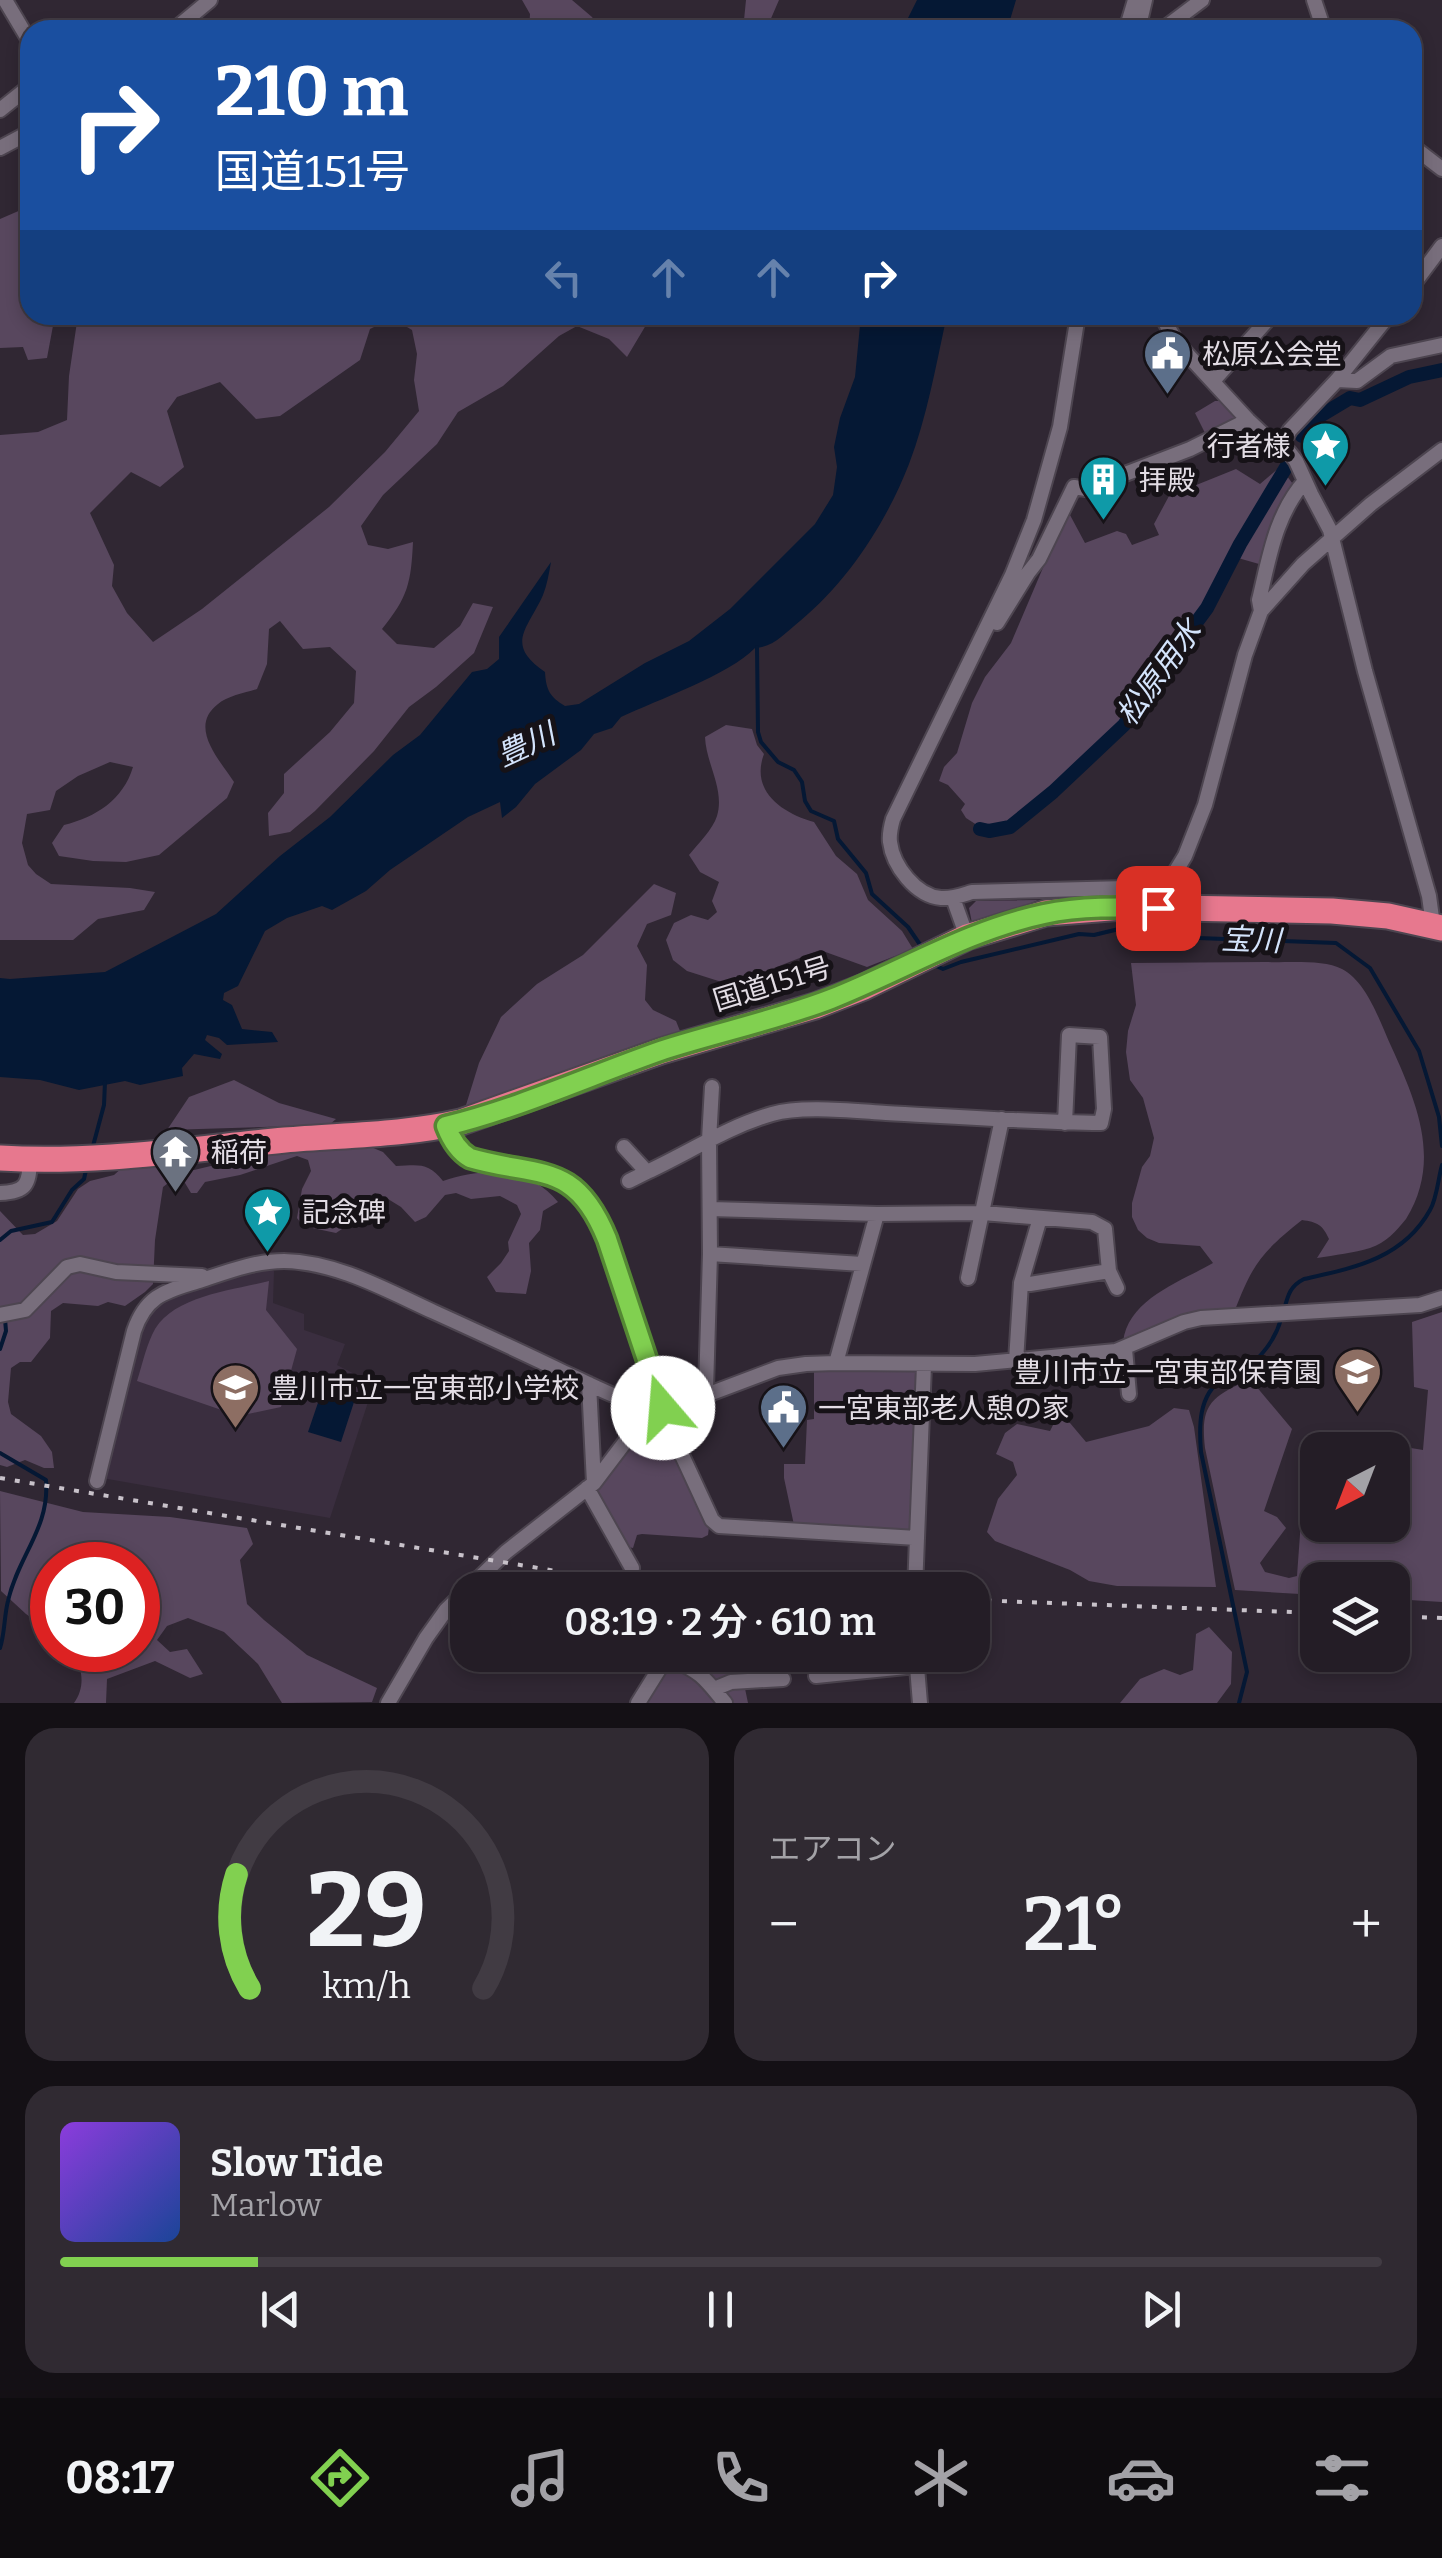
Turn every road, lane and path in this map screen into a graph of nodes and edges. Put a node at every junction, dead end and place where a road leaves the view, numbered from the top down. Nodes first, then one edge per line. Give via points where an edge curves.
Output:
1 (6, 0) edge
2 (210, 0) edge
3 (1202, 0) edge
4 (186, 20) edge
5 (1175, 20) edge
6 (20, 24) edge
7 (20, 94) edge
8 (0, 110) edge
9 (1422, 154) edge
10 (1442, 169) edge
11 (1442, 246) edge
12 (1422, 273) edge
13 (1076, 325) edge
14 (1167, 325) edge
15 (1263, 325) edge
16 (1381, 325) edge
17 (1442, 345) edge
18 (1337, 380) junction
19 (1213, 382) junction
20 (1248, 420) junction
21 (1281, 445) junction
22 (1442, 450) edge
23 (1305, 481) junction
24 (1333, 538) junction
25 (1261, 611) junction
26 (982, 637) junction
27 (953, 898) junction
28 (1438, 927) edge
29 (967, 938) junction
30 (712, 1087) dead end
31 (1002, 1119) junction
32 (1065, 1123) junction
33 (446, 1126) junction
34 (709, 1140) junction
35 (624, 1148) dead end
36 (0, 1158) edge
37 (30, 1160) junction
38 (646, 1172) junction
39 (628, 1181) dead end
40 (0, 1193) edge
41 (710, 1209) junction
42 (982, 1213) junction
43 (877, 1214) junction
44 (1040, 1218) junction
45 (710, 1254) junction
46 (862, 1264) junction
47 (1109, 1272) junction
48 (208, 1278) junction
49 (968, 1278) dead end
50 (1021, 1283) junction
51 (1117, 1288) dead end
52 (1442, 1298) edge
53 (7, 1315) edge
54 (1124, 1349) junction
55 (1016, 1361) junction
56 (836, 1363) junction
57 (924, 1365) junction
58 (589, 1384) junction
59 (1128, 1394) dead end
60 (709, 1395) junction
61 (646, 1407) junction
62 (663, 1408) junction
63 (96, 1481) dead end
64 (591, 1485) junction
65 (918, 1538) junction
66 (632, 1568) dead end
67 (916, 1572) edge
68 (446, 1610) junction
69 (450, 1611) edge
70 (657, 1672) edge
71 (699, 1672) edge
72 (843, 1672) edge
73 (917, 1672) edge
74 (816, 1676) dead end
75 (783, 1679) dead end
76 (714, 1690) junction
77 (388, 1703) edge
78 (638, 1703) edge
79 (725, 1703) edge
80 (920, 1703) edge

1 - 6 street
2 - 4 street
3 - 5 street
7 - 8 street
9 - 10 street
11 - 12 street
13 - 26 street via 1060,427 1034,520
14 - 19 street
15 - 19 street
16 - 18 street
17 - 18 street via 1391,356 1357,381
18 - 21 street
19 - 20 street
20 - 21 street
20 - 26 street via 1190,449 1086,489 1074,487 1040,558
21 - 23 street
22 - 24 street
23 - 24 street
23 - 25 street via 1275,534
24 - 25 street
24 - 28 street
25 - 27 street via 1204,805 1174,874 1127,888
26 - 27 street via 890,831 896,862 911,882 928,895
27 - 29 street
28 - 29 highway, 国道151号 via 1332,911 1123,907 1046,913
29 - 33 highway, 国道151号 via 815,1006
30 - 34 street
31 - 32 street
31 - 34 street via 788,1111
31 - 42 street
32 - 32 street via 1101,1123 1100,1037 1069,1035
33 - 37 highway, 国道151号
33 - 62 street via 470,1158 540,1171 585,1198 607,1239
34 - 38 street
34 - 41 street
35 - 38 street
36 - 37 highway, 国道151号
37 - 40 street via 26,1186
38 - 39 street
41 - 43 street
41 - 45 street
42 - 43 street
42 - 44 street
42 - 49 street
43 - 46 street
44 - 47 street via 1105,1229
44 - 50 street
45 - 46 street
45 - 60 street
46 - 56 street
47 - 50 street
47 - 51 street
48 - 53 street via 80,1264 67,1267 25,1310
48 - 58 street via 281,1261 351,1274
48 - 63 street via 157,1294 138,1318
50 - 55 street
52 - 54 street via 1420,1305 1201,1318
54 - 55 street
54 - 59 street
55 - 57 street
56 - 57 street
56 - 60 street via 778,1368
57 - 65 street
58 - 61 street
58 - 64 street
60 - 62 street
61 - 62 street
61 - 64 street
62 - 65 street via 718,1526
64 - 66 street
64 - 68 street
65 - 67 street
68 - 69 street
68 - 77 street
70 - 78 street
71 - 76 street
72 - 74 street
73 - 80 street
75 - 76 street via 731,1682
76 - 79 street

